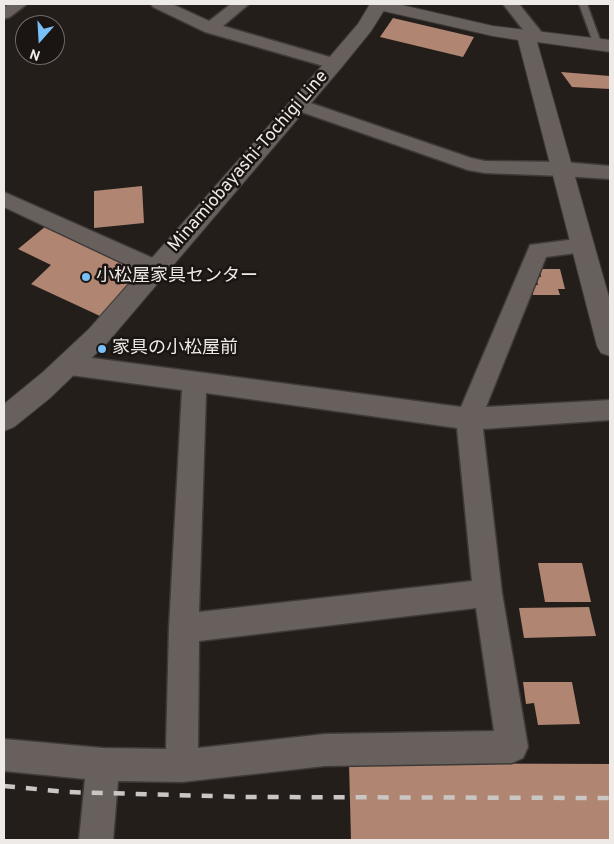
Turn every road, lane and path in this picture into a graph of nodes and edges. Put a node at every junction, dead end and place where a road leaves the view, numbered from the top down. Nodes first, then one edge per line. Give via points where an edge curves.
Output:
1 (19, 4) edge
2 (159, 4) edge
3 (241, 4) edge
4 (379, 4) edge
5 (511, 4) edge
6 (583, 4) edge
7 (4, 14) edge
8 (210, 28) junction
9 (526, 36) junction
10 (604, 45) edge
11 (334, 64) junction
12 (299, 105) junction
13 (563, 169) junction
14 (610, 173) edge
15 (4, 199) edge
16 (583, 246) junction
17 (156, 269) junction
18 (610, 346) edge
19 (70, 366) junction
20 (194, 382) junction
21 (610, 410) edge
22 (4, 419) edge
23 (469, 419) junction
24 (488, 593) junction
25 (184, 628) junction
26 (4, 755) edge
27 (103, 764) junction
28 (182, 766) junction
29 (96, 840) edge

1 - 7 street
2 - 8 street
3 - 8 street
4 - 9 street
4 - 11 street, Minamiobayashi-Tochigi Line via 365,27
5 - 9 street via 535,34
6 - 10 lane
8 - 11 street
9 - 10 street
9 - 13 street
11 - 12 street, Minamiobayashi-Tochigi Line
12 - 13 street via 468,164
12 - 17 street, Minamiobayashi-Tochigi Line
13 - 14 street
13 - 16 street
15 - 17 street
16 - 18 street
16 - 23 street via 538,250
17 - 19 street, Minamiobayashi-Tochigi Line
19 - 20 street
19 - 22 street, Minamiobayashi-Tochigi Line
20 - 23 street
20 - 25 street
21 - 23 street
23 - 24 street
24 - 25 street
24 - 28 street via 512,747 325,750
25 - 28 street
26 - 27 street
27 - 28 street
27 - 29 street

